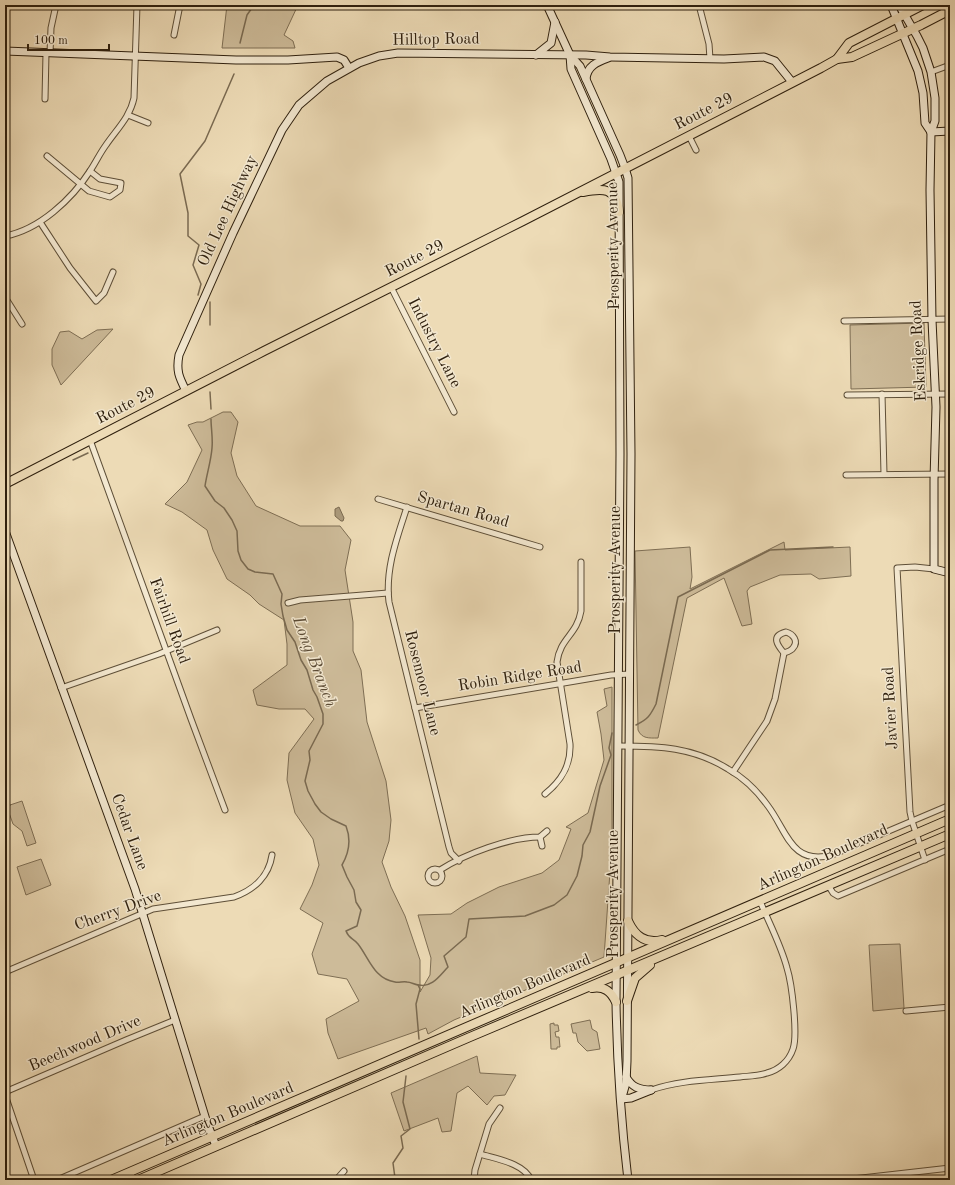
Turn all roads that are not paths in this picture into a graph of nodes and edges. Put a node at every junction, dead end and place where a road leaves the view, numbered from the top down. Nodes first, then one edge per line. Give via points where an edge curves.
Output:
1 (56, 5) edge
2 (137, 5) edge
3 (180, 5) edge
4 (547, 5) edge
5 (698, 5) edge
6 (923, 5) edge
7 (894, 6) edge
8 (950, 10) edge
9 (901, 17) junction
10 (555, 22) junction
11 (913, 29) junction
12 (903, 33) junction
13 (174, 35) dead end
14 (5, 51) edge
15 (48, 53) junction
16 (536, 55) junction
17 (570, 55) junction
18 (135, 56) junction
19 (610, 57) junction
20 (710, 59) junction
21 (837, 59) junction
22 (950, 65) edge
23 (349, 68) junction
24 (930, 72) junction
25 (586, 80) junction
26 (792, 82) junction
27 (45, 99) dead end
28 (128, 115) junction
29 (148, 123) dead end
30 (950, 131) edge
31 (931, 132) junction
32 (689, 136) junction
33 (696, 150) dead end
34 (47, 156) dead end
35 (626, 168) junction
36 (90, 171) junction
37 (616, 172) junction
38 (81, 184) junction
39 (572, 195) junction
40 (619, 212) junction
41 (40, 222) junction
42 (5, 236) edge
43 (113, 272) dead end
44 (391, 287) junction
45 (5, 298) edge
46 (950, 319) edge
47 (932, 320) junction
48 (844, 321) dead end
49 (22, 324) dead end
50 (186, 391) junction
51 (882, 394) junction
52 (936, 394) junction
53 (950, 394) edge
54 (847, 395) dead end
55 (454, 412) dead end
56 (90, 440) junction
57 (884, 474) junction
58 (934, 474) junction
59 (950, 474) edge
60 (846, 475) dead end
61 (5, 484) edge
62 (378, 499) dead end
63 (407, 508) junction
64 (5, 531) edge
65 (540, 547) dead end
66 (581, 562) dead end
67 (934, 569) junction
68 (950, 574) edge
69 (388, 593) junction
70 (288, 603) dead end
71 (217, 630) dead end
72 (166, 651) junction
73 (784, 654) dead end
74 (619, 674) junction
75 (630, 674) junction
76 (560, 684) junction
77 (61, 688) junction
78 (415, 708) junction
79 (619, 746) junction
80 (629, 746) junction
81 (733, 772) junction
82 (545, 794) dead end
83 (950, 804) edge
84 (225, 810) dead end
85 (950, 819) edge
86 (912, 821) junction
87 (547, 831) dead end
88 (916, 833) junction
89 (950, 834) edge
90 (540, 837) junction
91 (542, 846) dead end
92 (920, 846) junction
93 (950, 849) edge
94 (272, 855) dead end
95 (459, 860) junction
96 (925, 860) junction
97 (440, 870) dead end
98 (828, 885) junction
99 (760, 901) junction
100 (143, 912) junction
101 (764, 912) junction
102 (628, 921) junction
103 (682, 935) junction
104 (627, 958) junction
105 (660, 958) junction
106 (618, 963) junction
107 (627, 971) junction
108 (5, 972) edge
109 (617, 975) junction
110 (582, 990) junction
111 (627, 1001) junction
112 (616, 1002) junction
113 (950, 1007) edge
114 (906, 1011) dead end
115 (175, 1020) junction
116 (626, 1077) junction
117 (651, 1090) junction
118 (5, 1093) edge
119 (622, 1099) junction
120 (500, 1108) dead end
121 (204, 1116) junction
122 (212, 1137) junction
123 (216, 1146) junction
124 (480, 1154) junction
125 (950, 1168) edge
126 (344, 1171) dead end
127 (130, 1172) junction
128 (34, 1180) edge
129 (57, 1180) edge
130 (112, 1180) edge
131 (134, 1180) edge
132 (138, 1180) edge
133 (336, 1180) edge
134 (474, 1180) edge
135 (531, 1180) edge
136 (628, 1180) edge
137 (844, 1180) edge

1 - 15 street
2 - 18 street
3 - 13 street
4 - 10 main road, Prosperity Avenue
5 - 20 street via 709,44
6 - 9 main road, Route 29
7 - 9 main road, Eskridge Road
8 - 11 main road, Route 29
9 - 11 main road, Eskridge Road
9 - 12 main road, Eskridge Road
9 - 21 main road, Route 29 via 849,43
10 - 16 main road via 551,43
10 - 17 main road, Prosperity Avenue
11 - 12 main road, Route 29
11 - 24 main road, Eskridge Road
12 - 21 main road, Route 29 via 852,58
12 - 31 main road, Eskridge Road via 918,71 923,93 925,123
14 - 15 main road
15 - 18 main road
15 - 27 street
16 - 17 main road, Hilltop Road
16 - 23 main road, Hilltop Road via 398,53 372,58
17 - 19 main road, Hilltop Road
17 - 25 main road, Prosperity Avenue via 580,66
17 - 37 main road, Prosperity Avenue via 571,68
18 - 23 main road via 276,60 337,57 344,60
18 - 28 street via 134,98
19 - 20 main road, Hilltop Road
19 - 25 main road via 591,67
20 - 26 main road, Hilltop Road via 764,57 775,61
21 - 26 main road, Route 29
22 - 24 street
23 - 50 main road, Old Lee Highway via 305,98 288,119 278,138 179,355 177,369
24 - 31 main road, Eskridge Road via 935,98 935,121
25 - 35 main road, Prosperity Avenue
26 - 32 main road, Route 29
28 - 29 street
28 - 36 street
30 - 31 main road
31 - 47 main road, Eskridge Road
32 - 33 street
32 - 35 main road, Route 29
34 - 38 street
35 - 37 main road, Route 29
35 - 75 main road, Prosperity Avenue via 629,187 630,274
36 - 38 street
36 - 38 street via 100,179 121,183 120,190 110,197 89,192
37 - 39 main road, Route 29
37 - 40 main road, Prosperity Avenue via 619,182
38 - 41 street
39 - 40 main road via 607,190 616,200
39 - 44 main road, Route 29
40 - 74 main road, Prosperity Avenue
41 - 42 street
41 - 43 street via 70,268 96,301 104,293
44 - 50 main road, Route 29
44 - 55 street, Industry Lane
45 - 49 street
46 - 47 street
47 - 48 street
47 - 52 main road, Eskridge Road
50 - 56 main road, Route 29
51 - 52 street
51 - 54 street
51 - 57 street
52 - 53 street
52 - 58 main road, Eskridge Road
56 - 61 main road, Route 29
56 - 72 street, Fairhill Road
57 - 58 street
57 - 60 street
58 - 59 street
58 - 67 main road, Eskridge Road
62 - 63 street, Spartan Road
63 - 65 street, Spartan Road
63 - 69 street, Rosemoor Lane via 392,556
64 - 77 main road, Cedar Lane
66 - 76 street via 581,611 577,626 558,653
67 - 68 main road
67 - 86 street, Javier Road via 897,568
69 - 70 street
69 - 78 street, Rosemoor Lane
71 - 72 street
72 - 77 street
72 - 84 street, Fairhill Road
73 - 81 street via 772,710 762,730
74 - 75 street, Robin Ridge Road
74 - 76 street, Robin Ridge Road
74 - 79 main road, Prosperity Avenue
75 - 80 main road, Prosperity Avenue
76 - 78 street, Robin Ridge Road
76 - 82 street via 570,757 561,778
77 - 100 main road, Cedar Lane
78 - 95 street, Rosemoor Lane via 449,847 451,853
79 - 80 street
79 - 106 main road, Prosperity Avenue
80 - 81 street via 664,747 687,751 714,761
80 - 102 main road, Prosperity Avenue
81 - 86 street via 761,797 775,816 786,838 804,854 818,857 832,855
83 - 86 street
85 - 88 main road, Arlington Boulevard
86 - 88 street, Javier Road
87 - 90 street
88 - 92 street, Javier Road
88 - 99 main road, Arlington Boulevard
89 - 92 main road, Arlington Boulevard
90 - 91 street
90 - 95 street via 502,843
92 - 96 street, Javier Road
92 - 98 main road, Arlington Boulevard
93 - 96 street
94 - 100 street, Cherry Drive via 261,880 241,894 162,906
95 - 97 street
96 - 98 street via 838,896
98 - 101 main road, Arlington Boulevard
99 - 101 street
99 - 103 main road, Arlington Boulevard
100 - 108 street, Cherry Drive
100 - 115 main road, Cedar Lane
101 - 105 main road, Arlington Boulevard
101 - 117 street via 786,963 793,1000 795,1039 788,1058 778,1069 768,1073 685,1081
102 - 103 main road via 634,933 647,941
102 - 104 main road, Prosperity Avenue
103 - 104 main road, Arlington Boulevard
104 - 106 main road, Arlington Boulevard
104 - 107 main road, Prosperity Avenue
105 - 107 main road, Arlington Boulevard
105 - 111 main road via 635,978
106 - 109 main road, Prosperity Avenue
106 - 122 main road, Arlington Boulevard
107 - 109 main road, Arlington Boulevard
107 - 111 main road, Prosperity Avenue
109 - 110 main road, Arlington Boulevard
109 - 112 main road, Prosperity Avenue
110 - 112 main road via 604,988 611,992
110 - 123 main road, Arlington Boulevard
111 - 116 main road, Prosperity Avenue
112 - 119 main road, Prosperity Avenue
113 - 114 street
115 - 118 street, Beechwood Drive
115 - 121 main road, Cedar Lane
116 - 117 main road via 636,1088
116 - 119 main road, Prosperity Avenue
117 - 119 main road via 634,1098
118 - 128 street
119 - 136 main road, Prosperity Avenue
120 - 124 street via 489,1124
121 - 122 main road, Cedar Lane
121 - 129 street
122 - 123 main road, Cedar Lane
122 - 127 main road, Arlington Boulevard
123 - 132 main road, Arlington Boulevard
124 - 134 street
124 - 135 street via 519,1166 528,1173
125 - 137 street
126 - 133 street
127 - 130 main road, Arlington Boulevard
127 - 131 street

